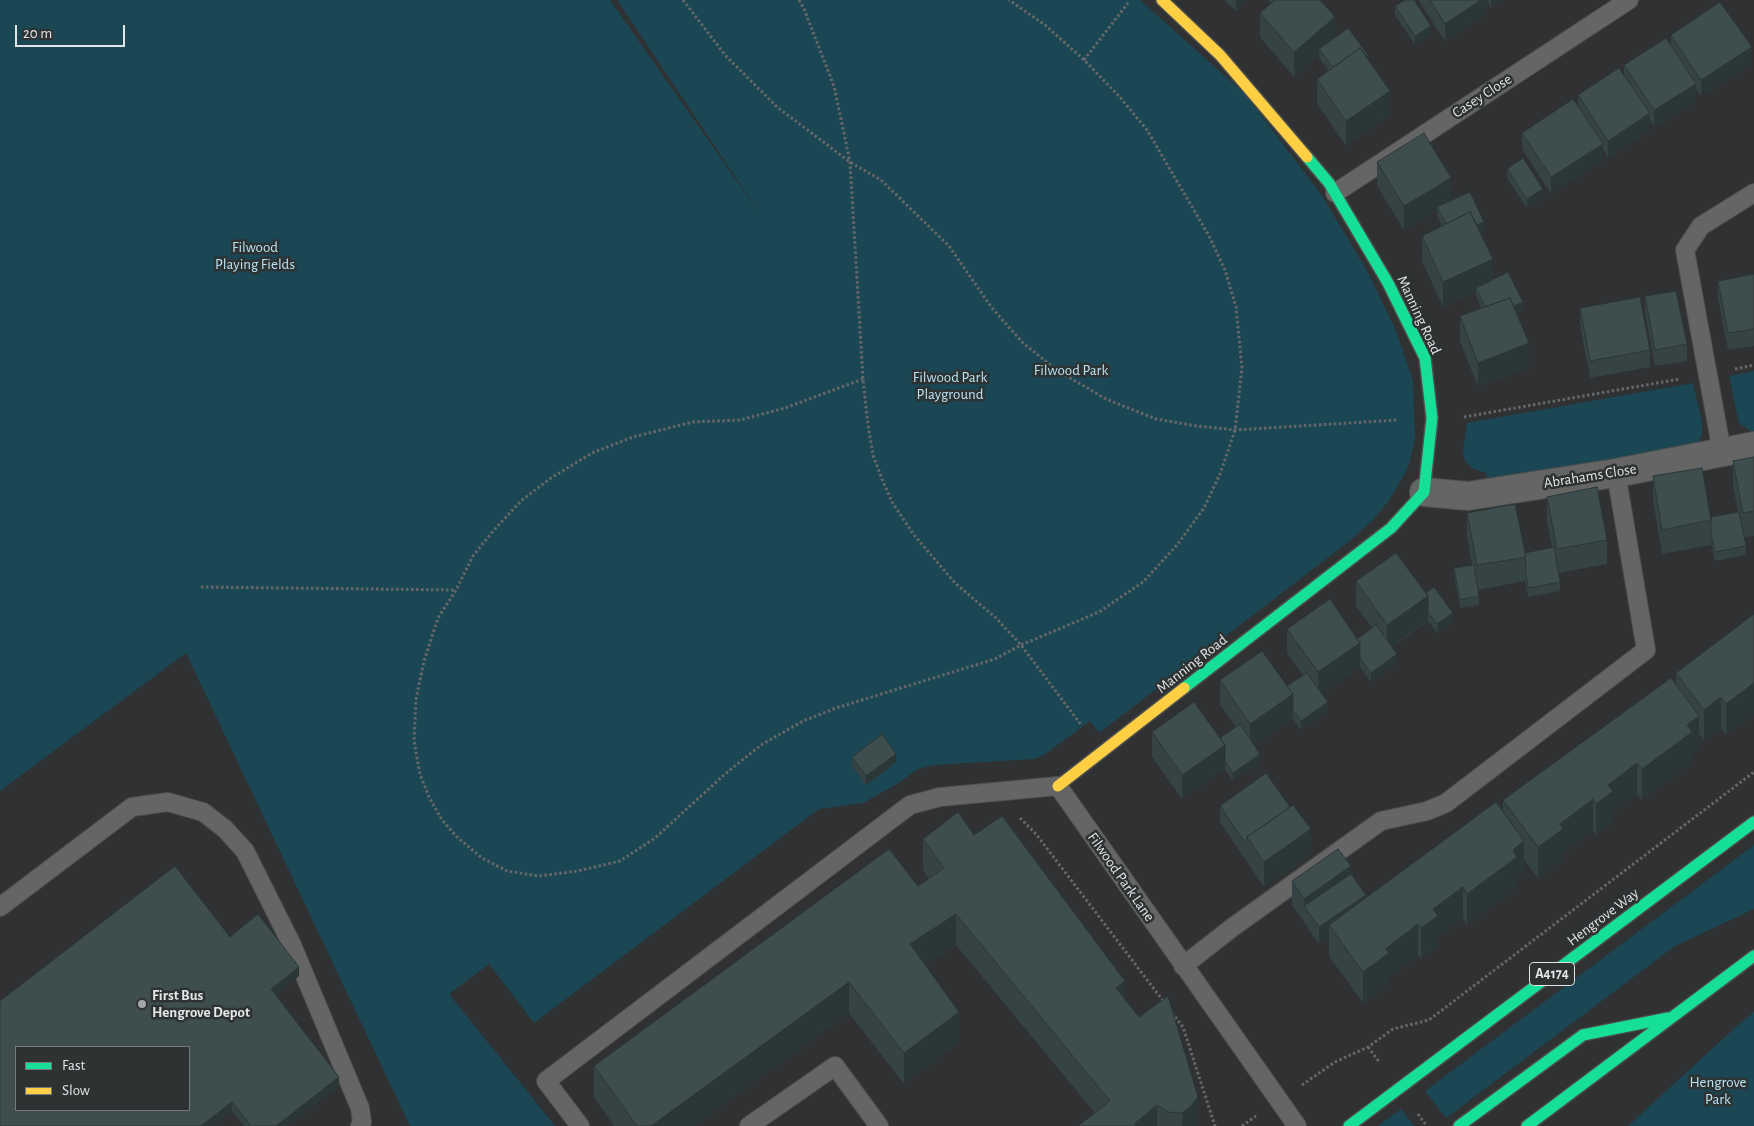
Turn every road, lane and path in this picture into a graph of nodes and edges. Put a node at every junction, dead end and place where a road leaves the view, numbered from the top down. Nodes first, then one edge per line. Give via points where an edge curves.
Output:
1 (683, 0) edge
2 (798, 0) edge
3 (1009, 0) edge
4 (1132, 0) edge
5 (1162, 0) edge
6 (1629, 0) edge
7 (1084, 60) junction
8 (850, 162) junction
9 (1335, 193) junction
10 (1754, 193) edge
11 (1754, 365) edge
12 (1707, 374) junction
13 (863, 379) junction
14 (1432, 418) junction
15 (1235, 430) junction
16 (1754, 446) edge
17 (1722, 452) junction
18 (1616, 473) junction
19 (1424, 492) junction
20 (201, 587) dead end
21 (456, 590) junction
22 (1021, 645) junction
23 (1101, 753) junction
24 (1754, 772) edge
25 (1058, 786) junction
26 (1012, 792) junction
27 (1754, 822) edge
28 (0, 907) edge
29 (1754, 956) edge
30 (1183, 966) junction
31 (1165, 1004) edge
32 (1171, 1012) edge
33 (1674, 1017) junction
34 (1368, 1047) junction
35 (1384, 1068) dead end
36 (1318, 1074) dead end
37 (360, 1126) edge
38 (580, 1126) edge
39 (749, 1126) edge
40 (879, 1126) edge
41 (1215, 1126) edge
42 (1297, 1126) edge
43 (1349, 1126) edge
44 (1459, 1126) edge
45 (1527, 1126) edge

1 - 8 path via 724,55 777,107
2 - 8 path via 834,86
3 - 7 path via 1045,25
4 - 7 path
5 - 9 main road, Manning Road via 1220,55
6 - 9 lane, Casey Close
7 - 15 path via 1147,130 1209,236 1225,270 1236,308 1242,368
8 - 13 path
8 - 15 path via 881,180 949,246 992,308 1023,343 1058,371 1106,399 1156,419
9 - 14 main road, Manning Road via 1388,283 1425,358
10 - 12 lane via 1701,226 1686,250
11 - 12 path
12 - 14 path via 1472,417
12 - 17 lane
13 - 21 path via 785,408 740,420 693,422 633,437 592,453 522,500 473,556
13 - 22 path via 873,455 892,502 914,535 955,583 996,618
14 - 15 path
14 - 19 main road, Manning Road
15 - 22 path via 1204,508 1144,582 1099,612
16 - 17 street, Abrahams Close
17 - 18 street, Abrahams Close
18 - 19 street, Abrahams Close via 1468,496
18 - 30 lane via 1646,650 1446,803 1427,811 1381,821
19 - 23 main road, Manning Road via 1391,528
20 - 21 path
21 - 22 path via 438,618 416,699 414,741 420,774 442,820 457,837 482,858 507,871 539,876 620,862 655,838 761,745 803,721 995,659
22 - 23 path
23 - 25 main road, Manning Road
24 - 34 path via 1429,1020 1393,1029
25 - 26 lane
25 - 30 lane, Filwood Park Lane
26 - 31 path via 1015,813 1036,834
26 - 38 lane via 940,797 910,805 546,1081
27 - 43 main road, Hengrove Way / A4174
28 - 37 lane via 132,807 168,802 203,812 225,829 245,851 292,945 360,1108
29 - 33 main road
30 - 42 lane, Filwood Park Lane
32 - 41 path via 1183,1027
33 - 44 main road via 1583,1035
33 - 45 main road
34 - 35 path
34 - 36 path
39 - 40 lane via 835,1066

